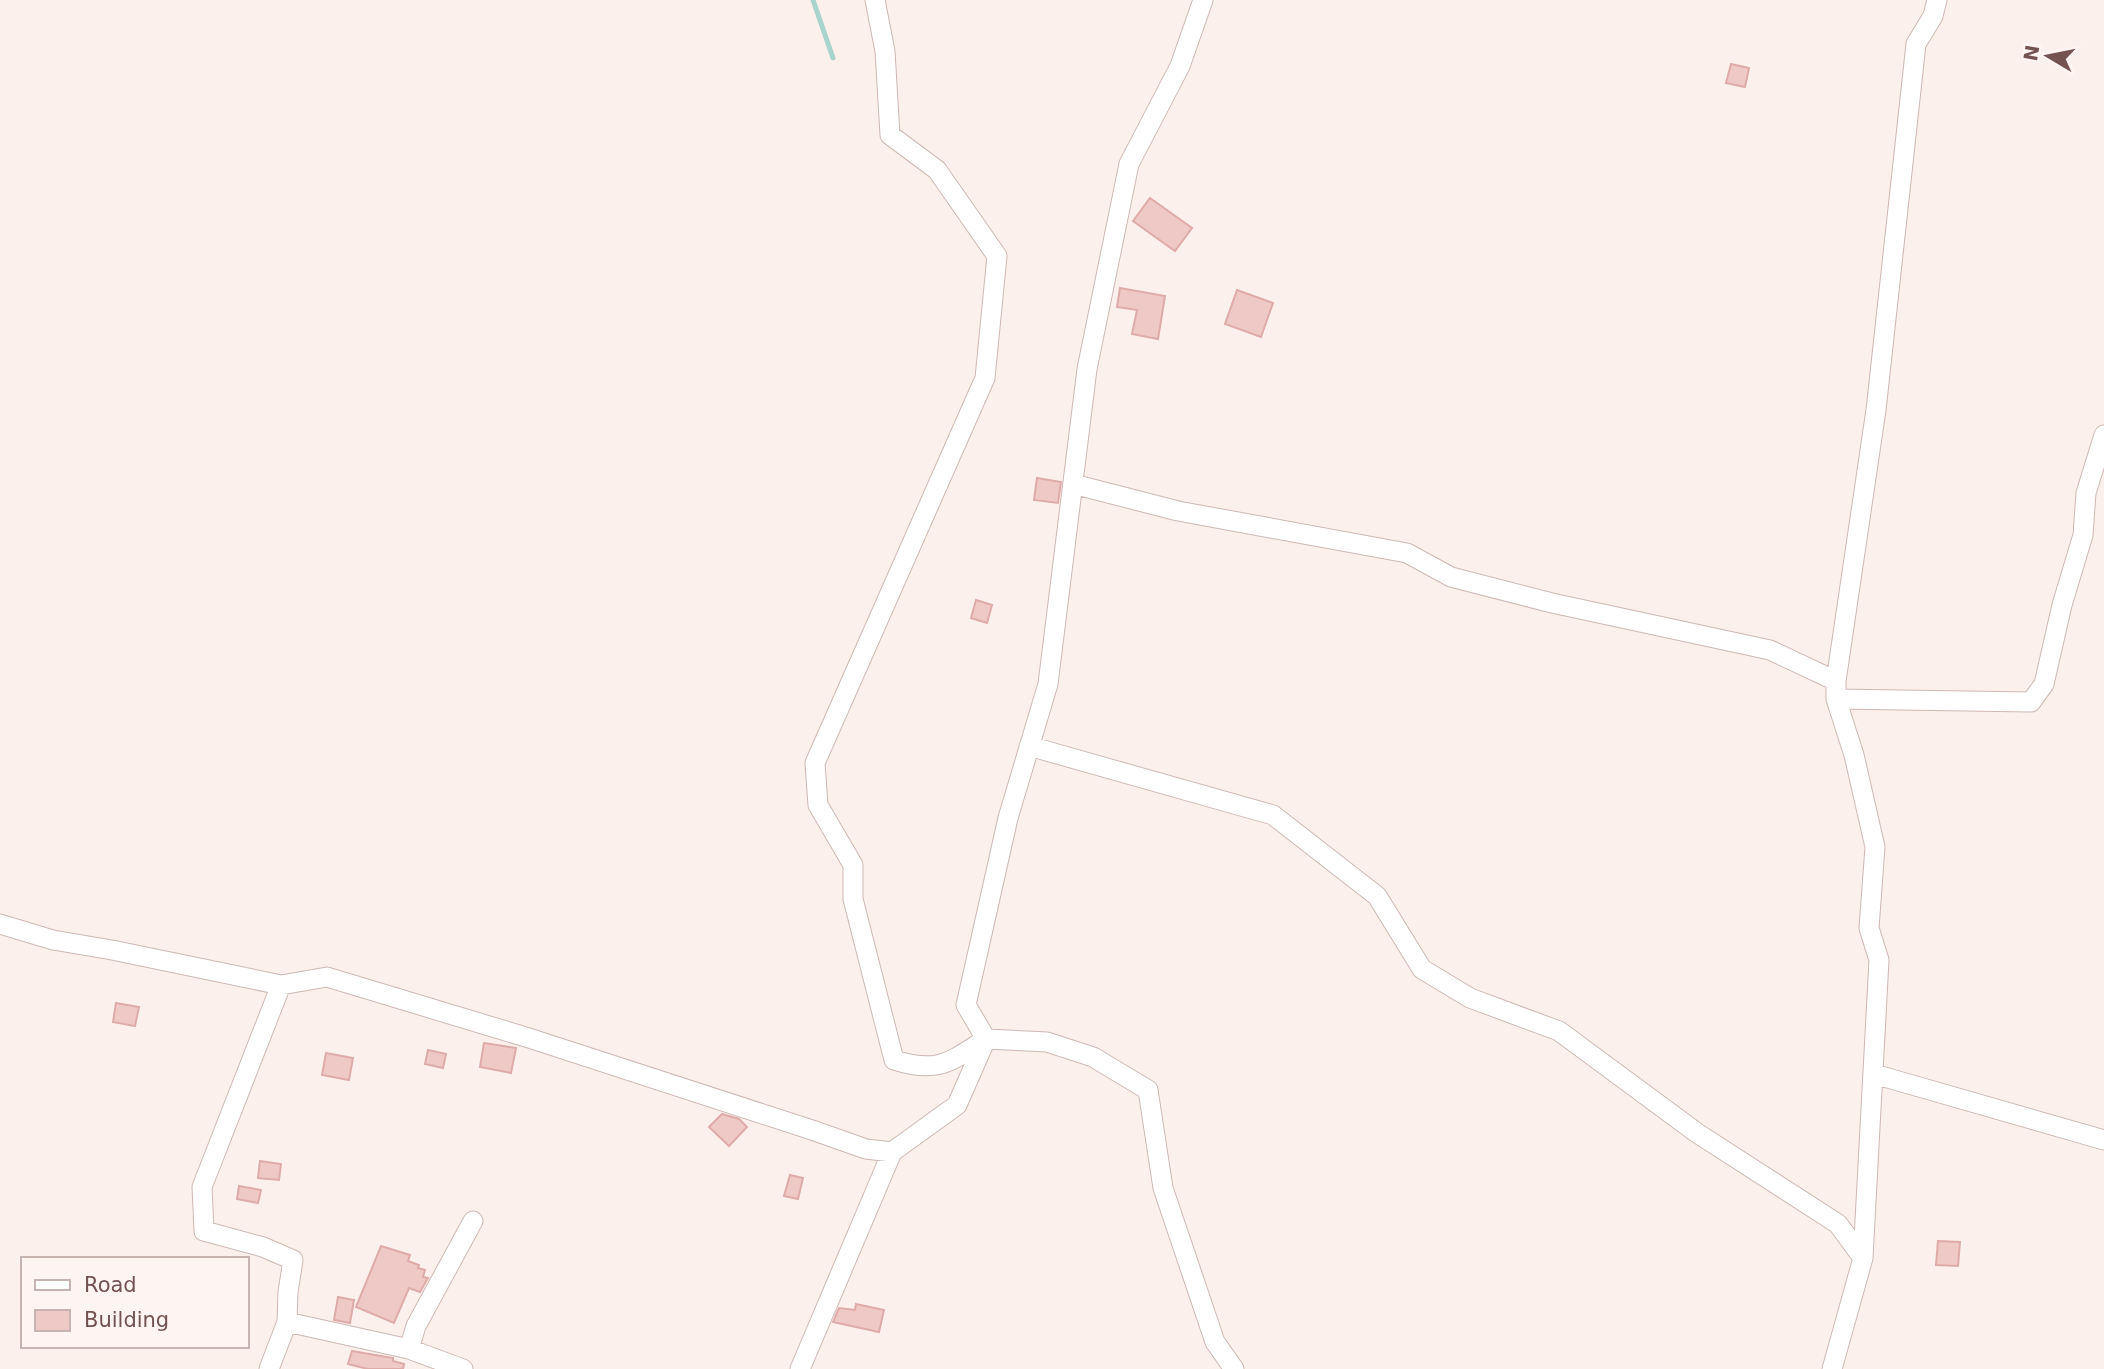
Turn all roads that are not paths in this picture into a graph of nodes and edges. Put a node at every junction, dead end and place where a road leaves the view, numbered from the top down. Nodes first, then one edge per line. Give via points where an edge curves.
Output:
1 (876, 0) edge
2 (1203, 0) edge
3 (1937, 0) edge
4 (2104, 435) edge
5 (1073, 484) junction
6 (1836, 690) junction
7 (1029, 746) junction
8 (0, 924) edge
9 (281, 985) junction
10 (986, 1039) junction
11 (1874, 1074) junction
12 (2104, 1140) edge
13 (892, 1152) junction
14 (473, 1221) dead end
15 (1863, 1258) junction
16 (287, 1322) junction
17 (409, 1349) junction
18 (269, 1369) edge
19 (463, 1369) edge
20 (800, 1369) edge
21 (1234, 1369) edge
22 (1832, 1369) edge

1 - 10 street via 885,51 890,135 937,170 997,256 985,378 815,763 818,805 853,865 853,899 894,1060 913,1066 946,1065
2 - 5 street via 1181,66 1129,164 1087,369
3 - 6 street via 1916,44 1875,410
4 - 6 street via 2086,493 2083,535 2044,684 2031,702
5 - 6 street via 1178,511 1407,554 1451,577 1770,650
5 - 7 street via 1048,684
6 - 11 street via 1875,847 1869,928 1879,960
7 - 10 street via 966,1005
7 - 15 street via 1273,815 1377,896 1422,969 1469,998 1559,1031 1697,1133 1838,1224
8 - 9 street via 53,940
9 - 13 street via 327,977 866,1149
9 - 16 street via 202,1187 204,1231 293,1260
10 - 13 street via 957,1105
10 - 21 street via 1047,1042 1093,1057 1148,1090 1163,1188 1215,1342
11 - 12 street
11 - 15 street
13 - 20 street
14 - 17 street via 416,1326
15 - 22 street
16 - 17 street
16 - 18 street
17 - 19 street

